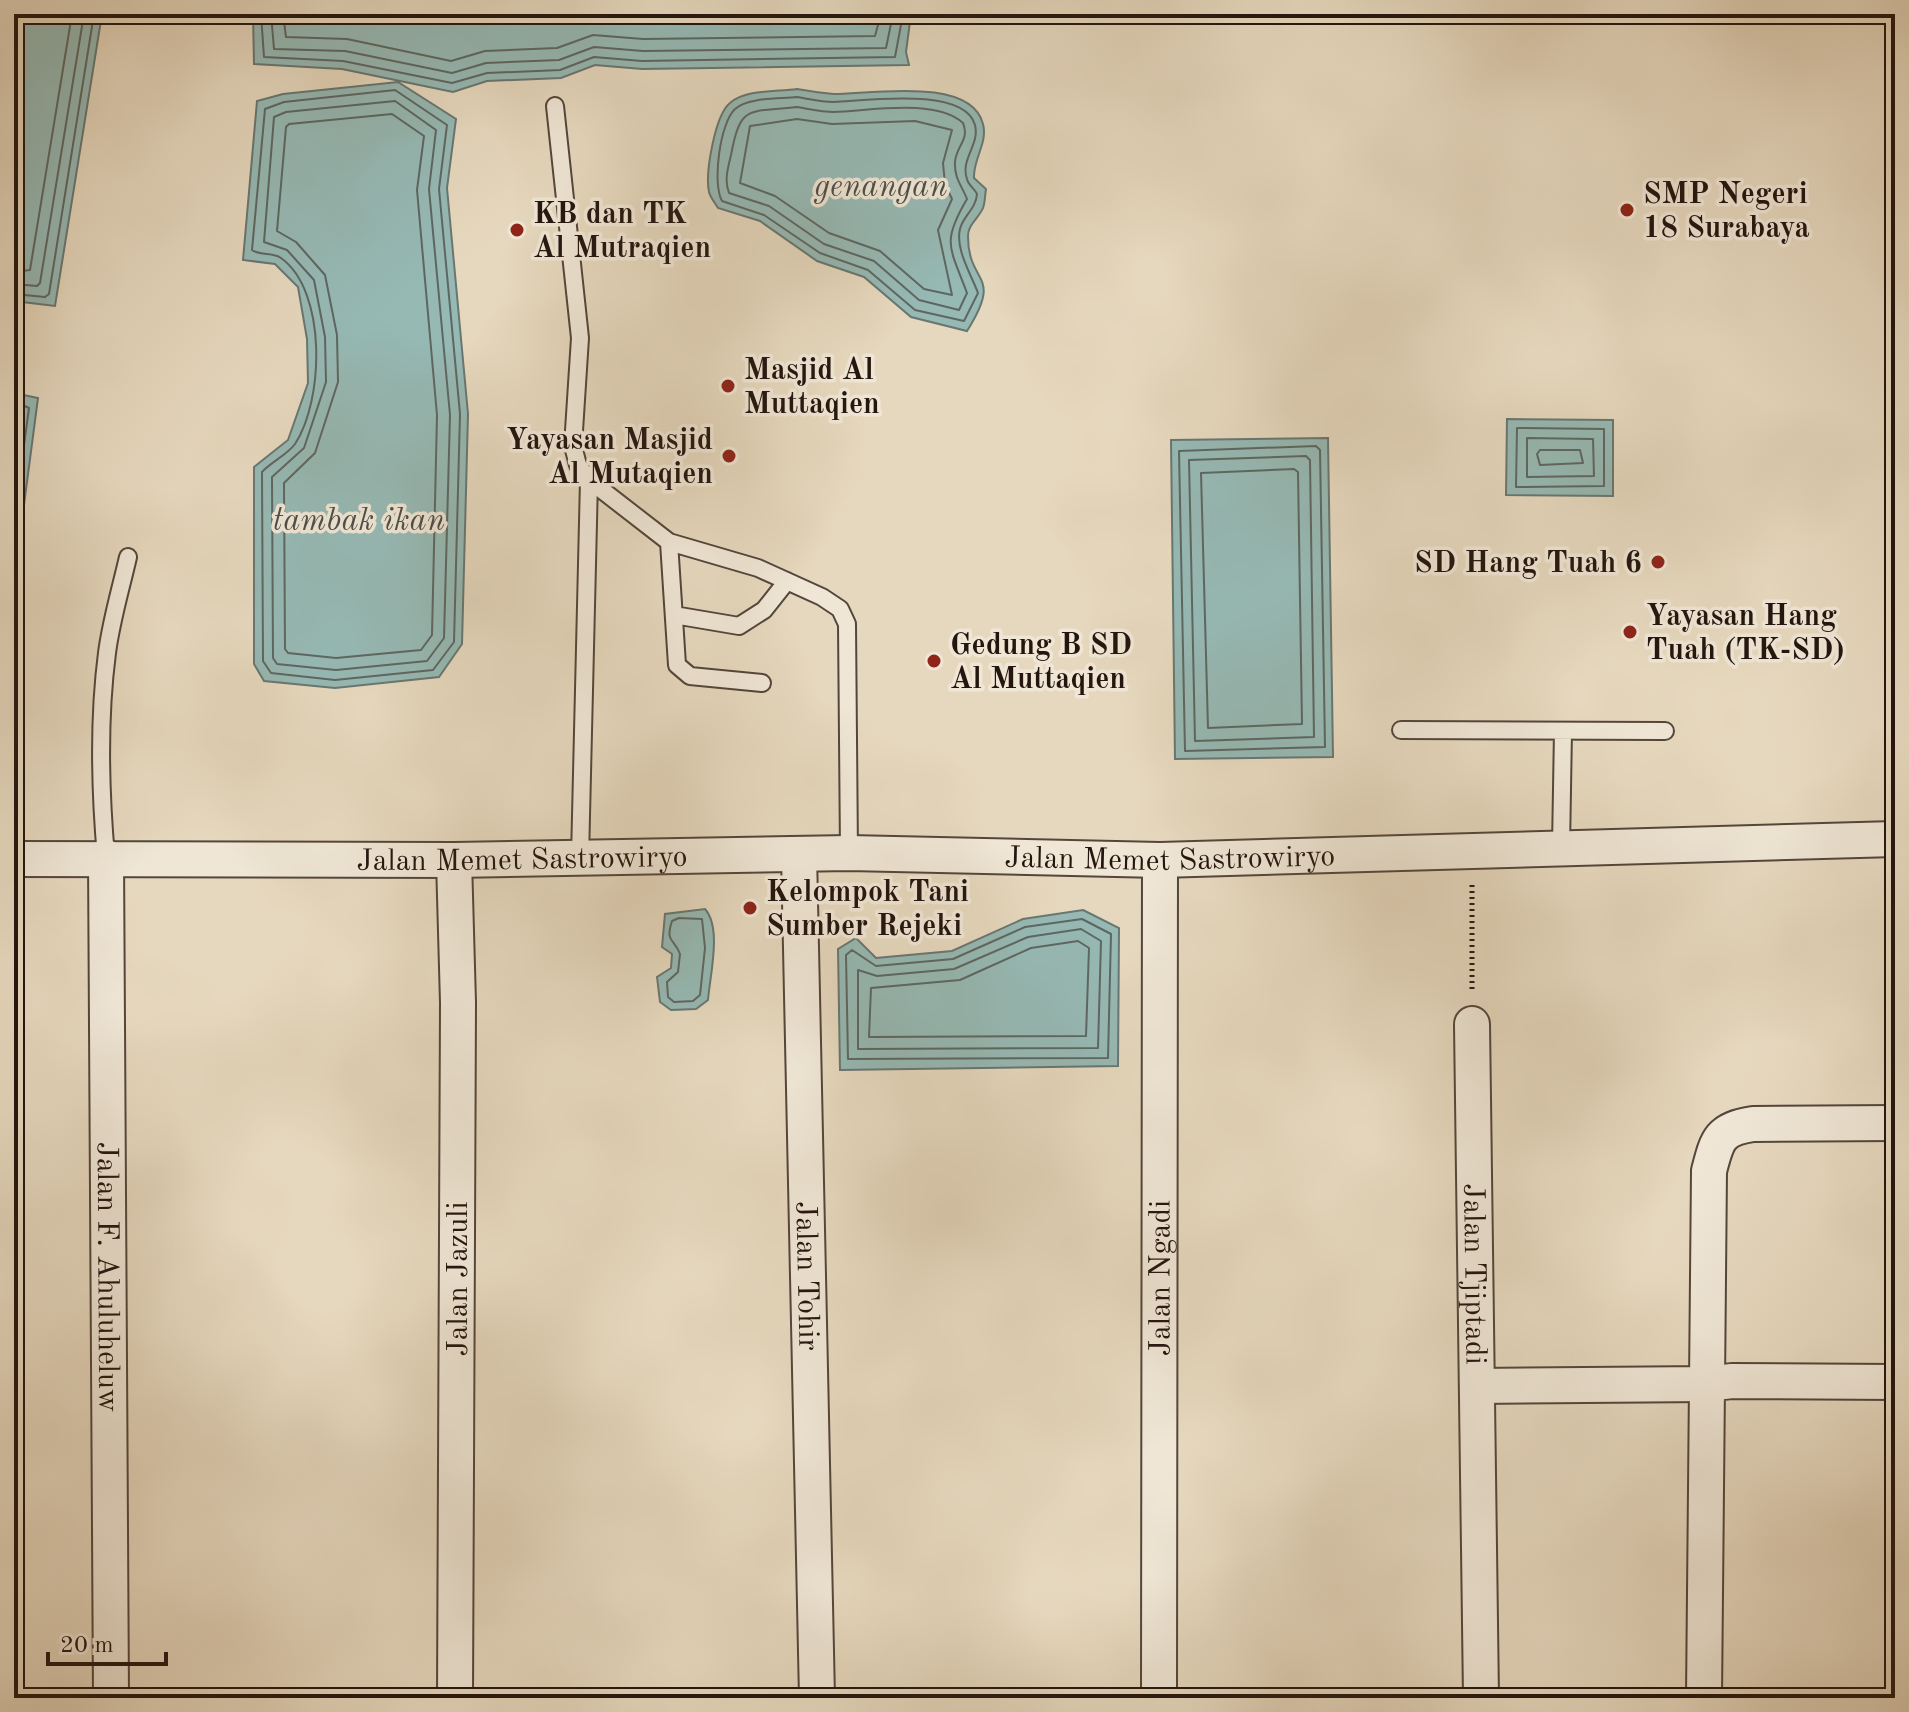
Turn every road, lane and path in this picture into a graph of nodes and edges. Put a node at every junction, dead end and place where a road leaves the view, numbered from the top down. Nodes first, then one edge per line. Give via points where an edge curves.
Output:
1 (555, 106) dead end
2 (589, 480) junction
3 (669, 542) junction
4 (128, 557) dead end
5 (787, 581) junction
6 (674, 615) junction
7 (762, 683) dead end
8 (1401, 730) dead end
9 (1563, 731) junction
10 (1665, 731) dead end
11 (1895, 839) edge
12 (1561, 847) junction
13 (1472, 850) junction
14 (849, 853) junction
15 (799, 854) junction
16 (106, 857) junction
17 (580, 858) junction
18 (14, 859) edge
19 (454, 860) junction
20 (1160, 860) junction
21 (1472, 1024) joint
22 (1895, 1123) edge
23 (1895, 1382) edge
24 (1707, 1384) junction
25 (1477, 1386) junction
26 (111, 1698) edge
27 (455, 1698) edge
28 (817, 1698) edge
29 (1159, 1698) edge
30 (1481, 1698) edge
31 (1704, 1698) edge

1 - 2 lane via 580,338 573,446
2 - 3 lane
2 - 17 lane
3 - 5 lane
3 - 6 lane
4 - 16 lane via 107,650 101,710 99,779
5 - 6 lane via 764,610 739,626
5 - 14 lane via 840,609 847,624
6 - 7 lane via 681,670 690,676
8 - 9 lane
9 - 10 lane
9 - 12 lane
11 - 12 street, Jalan Memet Sastrowiryo
12 - 13 street, Jalan Memet Sastrowiryo
13 - 20 street, Jalan Memet Sastrowiryo
13 - 21 path
14 - 15 street, Jalan Memet Sastrowiryo
14 - 20 street, Jalan Memet Sastrowiryo
15 - 17 street, Jalan Memet Sastrowiryo
15 - 28 street, Jalan Tohir
16 - 18 street, Jalan Memet Sastrowiryo
16 - 19 street, Jalan Memet Sastrowiryo
16 - 26 street, Jalan F. Ahuluheluw
17 - 19 street, Jalan Memet Sastrowiryo
19 - 27 street, Jalan Jazuli
20 - 29 street, Jalan Ngadi
21 - 25 street, Jalan Tjiptadi
22 - 24 street via 1753,1124 1732,1127 1717,1141 1709,1171
23 - 24 street
24 - 25 street
24 - 31 street
25 - 30 street, Jalan Tjiptadi

